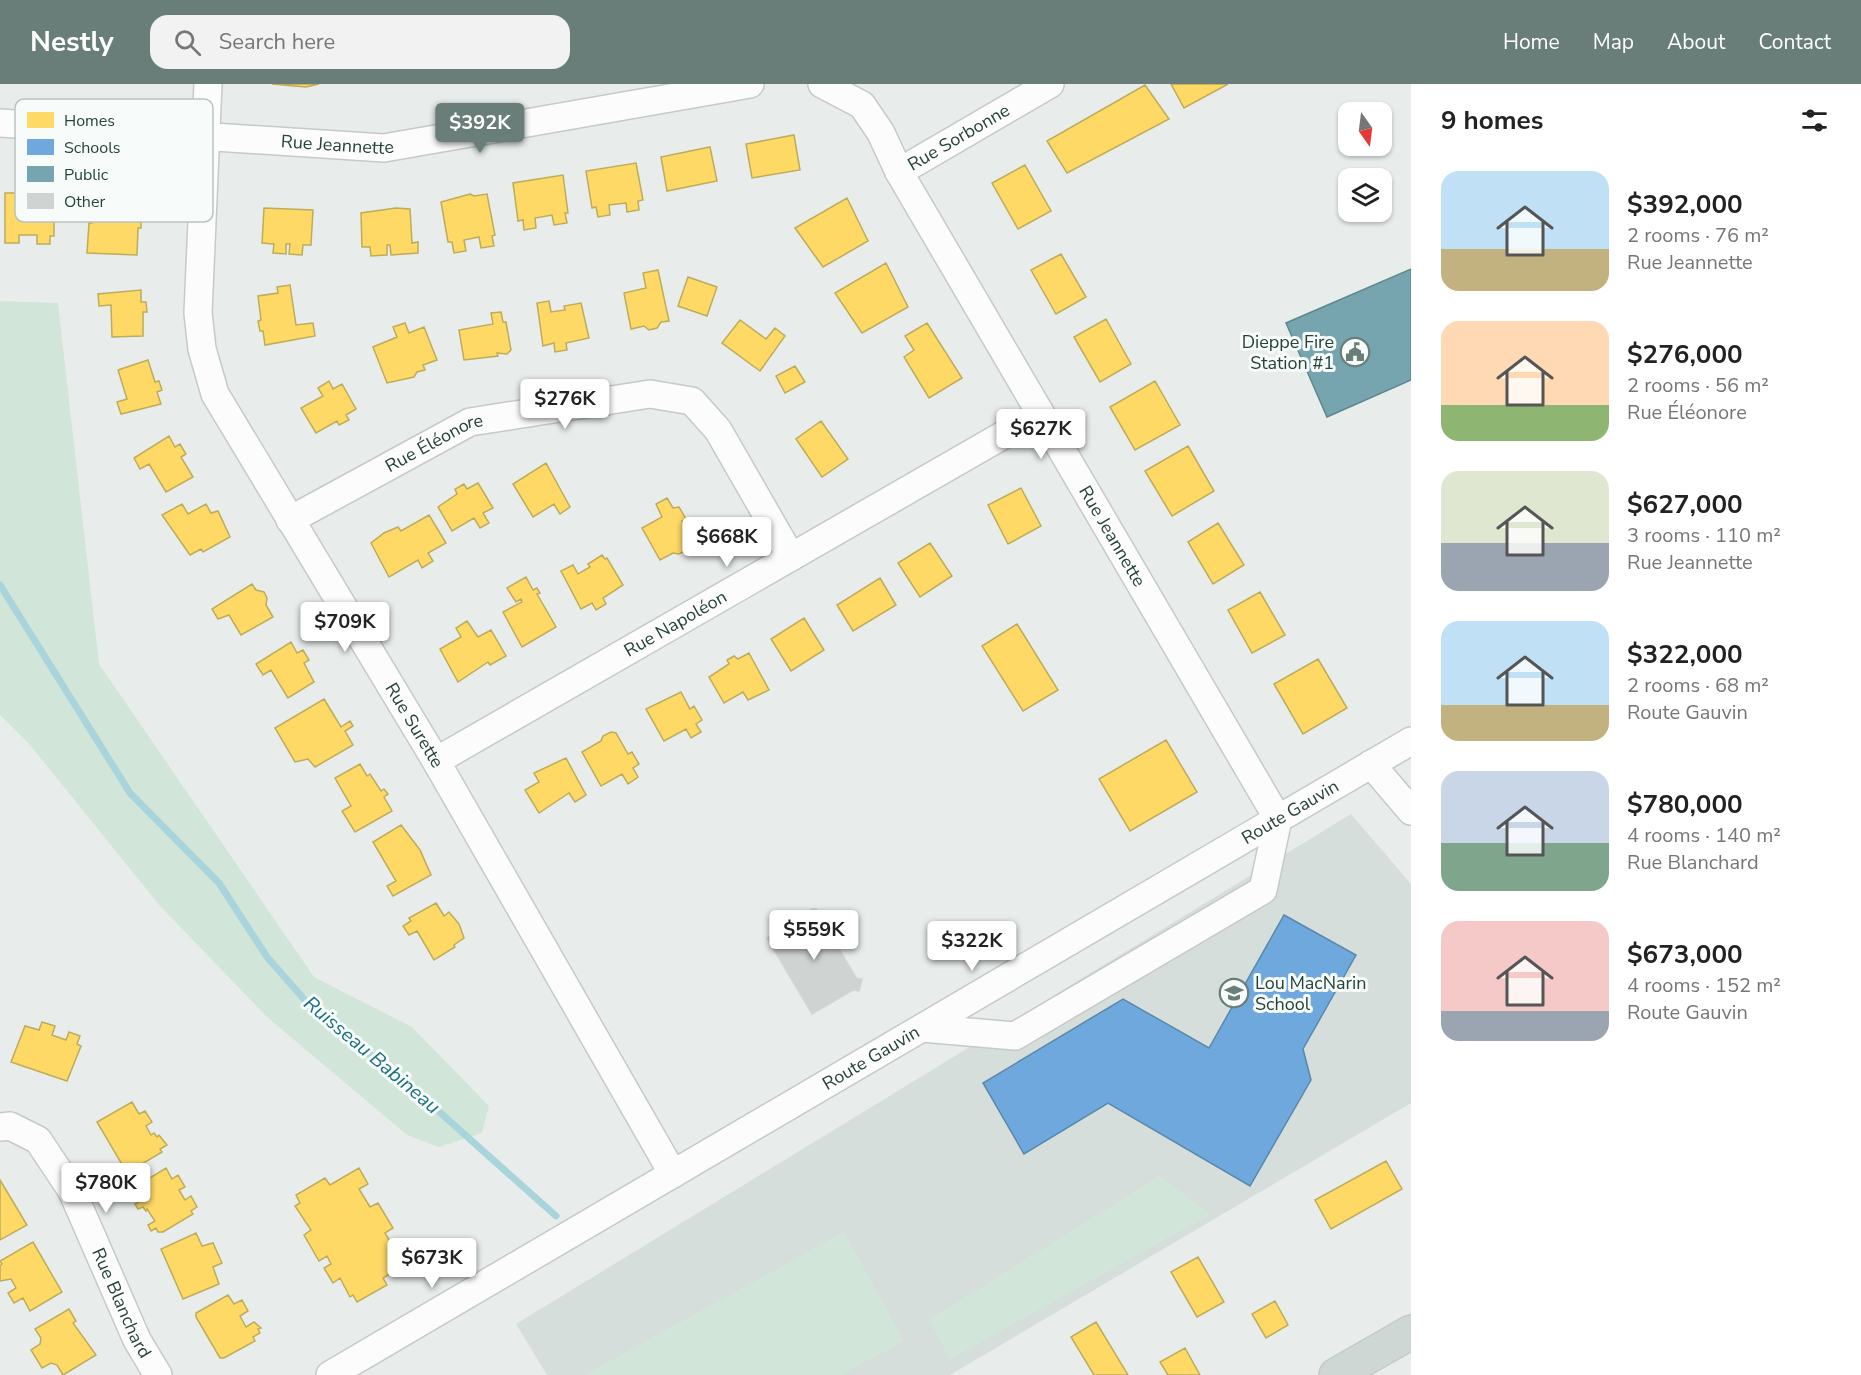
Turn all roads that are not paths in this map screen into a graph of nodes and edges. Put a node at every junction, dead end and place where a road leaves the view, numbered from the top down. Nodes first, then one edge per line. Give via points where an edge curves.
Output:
1 (208, 84) edge
2 (750, 84) edge
3 (822, 84) edge
4 (1050, 84) edge
5 (207, 99) edge
6 (0, 123) edge
7 (15, 124) edge
8 (213, 138) edge
9 (899, 172) junction
10 (202, 222) edge
11 (1040, 414) junction
12 (290, 520) junction
13 (791, 557) junction
14 (1411, 741) edge
15 (436, 761) junction
16 (1371, 764) junction
17 (1411, 811) edge
18 (1278, 819) junction
19 (922, 1028) junction
20 (0, 1127) edge
21 (673, 1174) junction
22 (1411, 1332) edge
23 (158, 1375) edge
24 (330, 1375) edge
25 (1336, 1375) edge

1 - 5 street, Rue Surette
2 - 8 street, Rue Jeannette via 384,148
3 - 9 street, Rue Jeannette via 862,105 881,133
4 - 9 street, Rue Sorbonne
6 - 7 street, Rue Jeannette
9 - 11 street, Rue Jeannette
10 - 12 street, Rue Surette via 198,313 202,349 215,394
11 - 13 street, Rue Napoléon
11 - 18 street, Rue Jeannette
12 - 13 street, Rue Éléonore via 470,422 650,394 692,401 718,430
12 - 15 street, Rue Surette
13 - 15 street, Rue Napoléon
14 - 16 street, Route Gauvin
15 - 21 street, Rue Surette
16 - 17 street
16 - 18 street, Route Gauvin
18 - 19 street, Route Gauvin
18 - 19 street via 1263,890 1015,1036
19 - 21 street, Route Gauvin
20 - 23 street, Rue Blanchard via 10,1126 38,1140 72,1191 137,1340
21 - 24 street, Route Gauvin
22 - 25 main road

